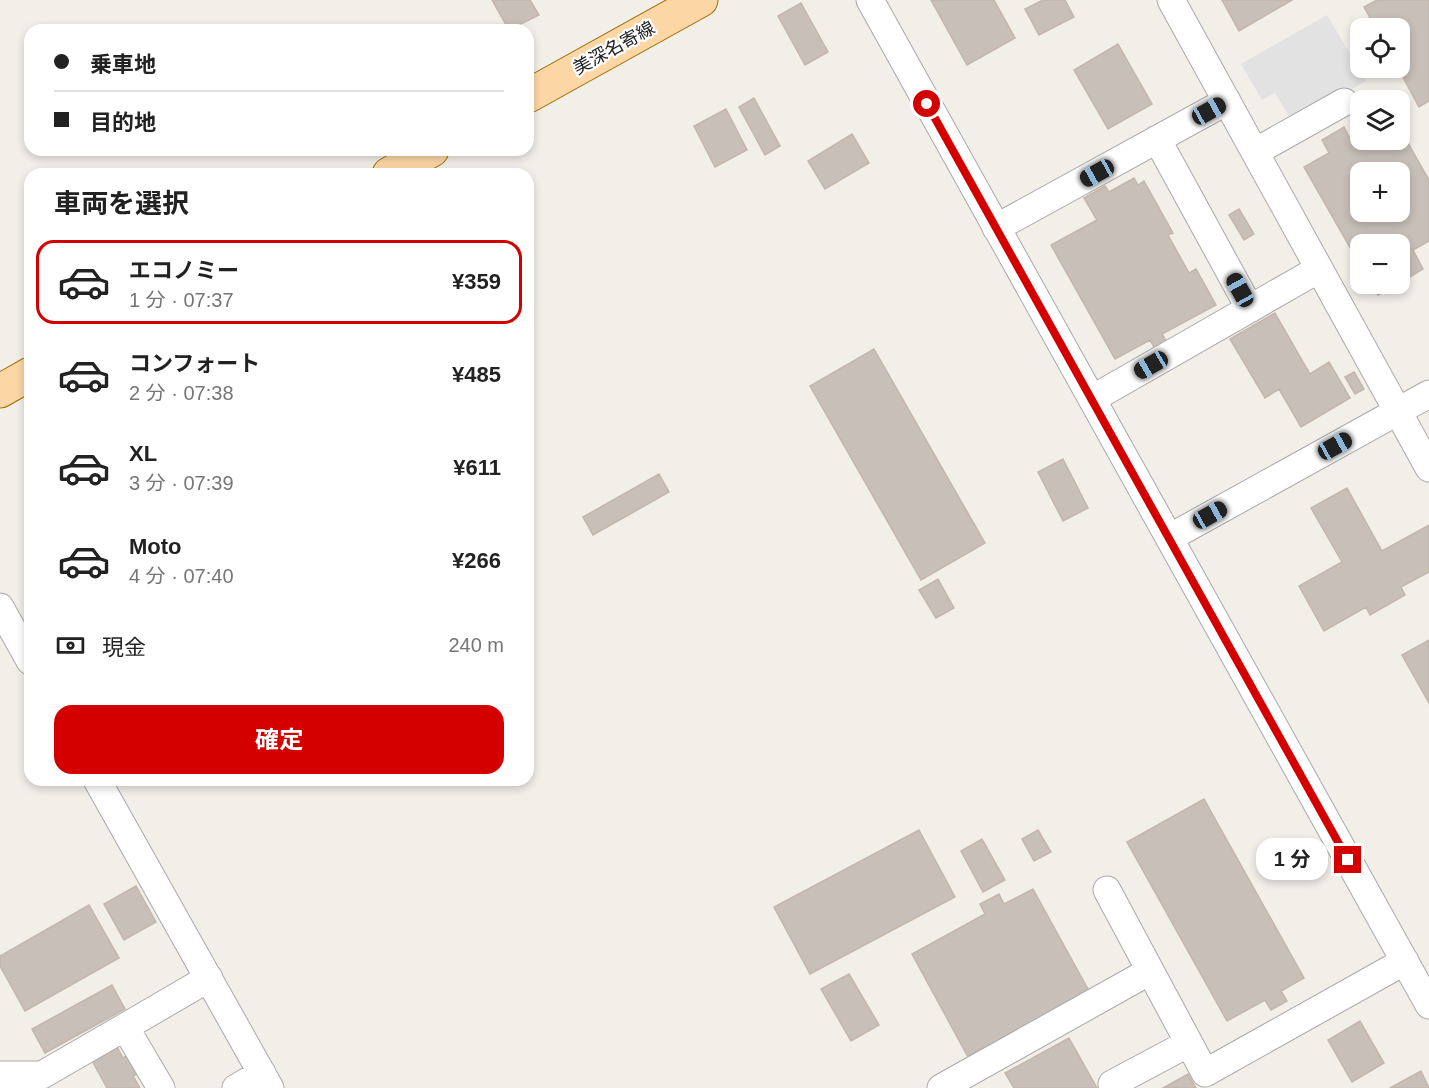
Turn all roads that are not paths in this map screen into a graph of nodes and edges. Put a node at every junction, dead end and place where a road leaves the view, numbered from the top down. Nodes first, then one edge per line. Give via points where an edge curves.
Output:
1 (701, 0) edge
2 (870, 0) edge
3 (1171, 0) edge
4 (534, 93) edge
5 (1227, 102) junction
6 (1344, 102) dead end
7 (1157, 140) junction
8 (1255, 152) junction
9 (421, 156) edge
10 (400, 168) edge
11 (996, 228) junction
12 (1319, 269) junction
13 (1250, 309) junction
14 (24, 377) edge
15 (0, 391) edge
16 (1429, 394) edge
17 (1092, 399) junction
18 (1398, 412) junction
19 (1429, 468) edge
20 (1169, 538) junction
21 (0, 607) edge
22 (24, 650) edge
23 (100, 786) edge
24 (1107, 890) dead end
25 (1405, 961) junction
26 (1150, 971) junction
27 (209, 978) junction
28 (1429, 1005) edge
29 (125, 1027) junction
30 (1189, 1042) junction
31 (0, 1075) edge
32 (266, 1081) edge
33 (161, 1088) edge
34 (236, 1088) edge
35 (941, 1088) edge
36 (1114, 1088) edge

1 - 4 main road, 美深名寄線
2 - 11 street
3 - 5 street
5 - 7 street
5 - 8 street
6 - 8 street
7 - 11 street
7 - 13 street
8 - 12 street
9 - 10 main road
11 - 17 street
12 - 13 street
12 - 18 street
13 - 17 street
14 - 15 main road
16 - 18 street
17 - 20 street
18 - 19 street
18 - 20 street
20 - 25 street
21 - 22 street
23 - 27 street
24 - 26 street
25 - 28 street
25 - 30 street via 1205,1073
26 - 30 street
26 - 35 street
27 - 29 street
27 - 32 street
29 - 31 street via 42,1075
29 - 33 street
30 - 36 street via 1112,1084
32 - 34 street

